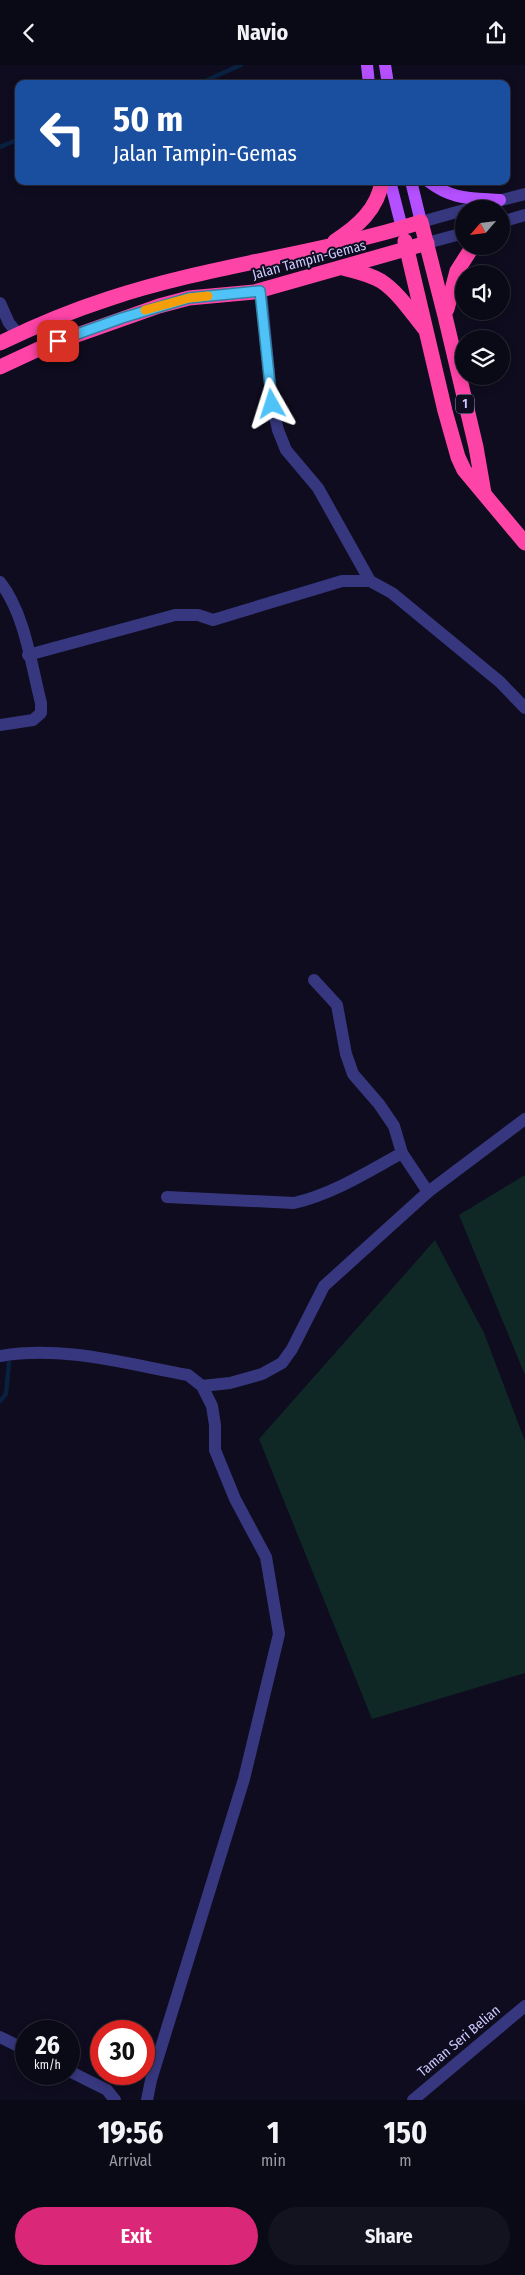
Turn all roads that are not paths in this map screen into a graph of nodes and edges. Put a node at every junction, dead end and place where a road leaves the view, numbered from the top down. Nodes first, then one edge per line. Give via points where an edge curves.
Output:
1 (367, 65) edge
2 (385, 65) edge
3 (369, 80) edge
4 (387, 80) edge
5 (380, 185) edge
6 (391, 185) edge
7 (412, 185) edge
8 (433, 185) edge
9 (525, 194) edge
10 (500, 200) joint
11 (455, 212) edge
12 (525, 215) edge
13 (510, 219) edge
14 (421, 222) junction
15 (402, 228) junction
16 (455, 235) edge
17 (427, 243) junction
18 (328, 246) junction
19 (408, 249) junction
20 (467, 255) edge
21 (343, 268) junction
22 (260, 291) junction
23 (0, 303) edge
24 (445, 316) junction
25 (425, 329) junction
26 (18, 334) junction
27 (0, 343) edge
28 (43, 347) junction
29 (0, 367) edge
30 (484, 493) junction
31 (525, 543) edge
32 (370, 581) junction
33 (0, 583) edge
34 (28, 655) junction
35 (525, 708) edge
36 (0, 725) edge
37 (314, 980) dead end
38 (525, 1119) edge
39 (402, 1153) junction
40 (428, 1192) junction
41 (167, 1197) dead end
42 (0, 1356) edge
43 (202, 1386) junction
44 (525, 2006) edge
45 (0, 2037) edge
46 (15, 2044) edge
47 (80, 2077) edge
48 (115, 2100) edge
49 (147, 2100) edge
50 (413, 2100) edge

1 - 3 main road
2 - 4 main road
5 - 18 highway via 370,211 354,229
6 - 15 main road
7 - 14 main road
8 - 10 main road via 456,197
9 - 10 street
11 - 14 street
12 - 13 street
14 - 15 highway, Jalan Tampin-Gemas
14 - 17 highway, 1
15 - 18 highway, Jalan Tampin-Gemas
15 - 19 highway, 1
16 - 17 street
17 - 19 highway, Jalan Tampin-Gemas
17 - 24 highway, 1
18 - 26 highway, Jalan Tampin-Gemas via 118,296
19 - 21 highway, Jalan Tampin-Gemas
19 - 25 highway, 1
20 - 24 highway via 456,271
21 - 22 highway, Jalan Tampin-Gemas
21 - 25 highway via 381,281
22 - 28 highway, Jalan Tampin-Gemas via 189,298
22 - 32 street via 272,404 278,431 286,450 318,488
23 - 26 street
24 - 30 highway, 1
25 - 30 highway, 1 via 458,457 464,470
26 - 27 highway, Jalan Tampin-Gemas
26 - 28 highway via 26,341
28 - 29 highway, Jalan Tampin-Gemas
30 - 31 highway, 1
32 - 34 street via 342,581 213,620 198,615 175,615
32 - 35 street via 392,593 500,682
33 - 34 street via 9,594 20,619
34 - 36 street via 42,703 41,713 33,719
37 - 39 street via 337,1005 348,1063 394,1126
38 - 40 street
39 - 40 street
39 - 41 street via 333,1190 294,1203
40 - 43 street via 324,1286 282,1363 262,1374 230,1383
42 - 43 street via 65,1353 188,1375
43 - 49 street via 212,1406 215,1450 235,1499 266,1557 279,1634 244,1779
44 - 50 street, Taman Seri Belian
45 - 46 street
47 - 48 street via 106,2090

